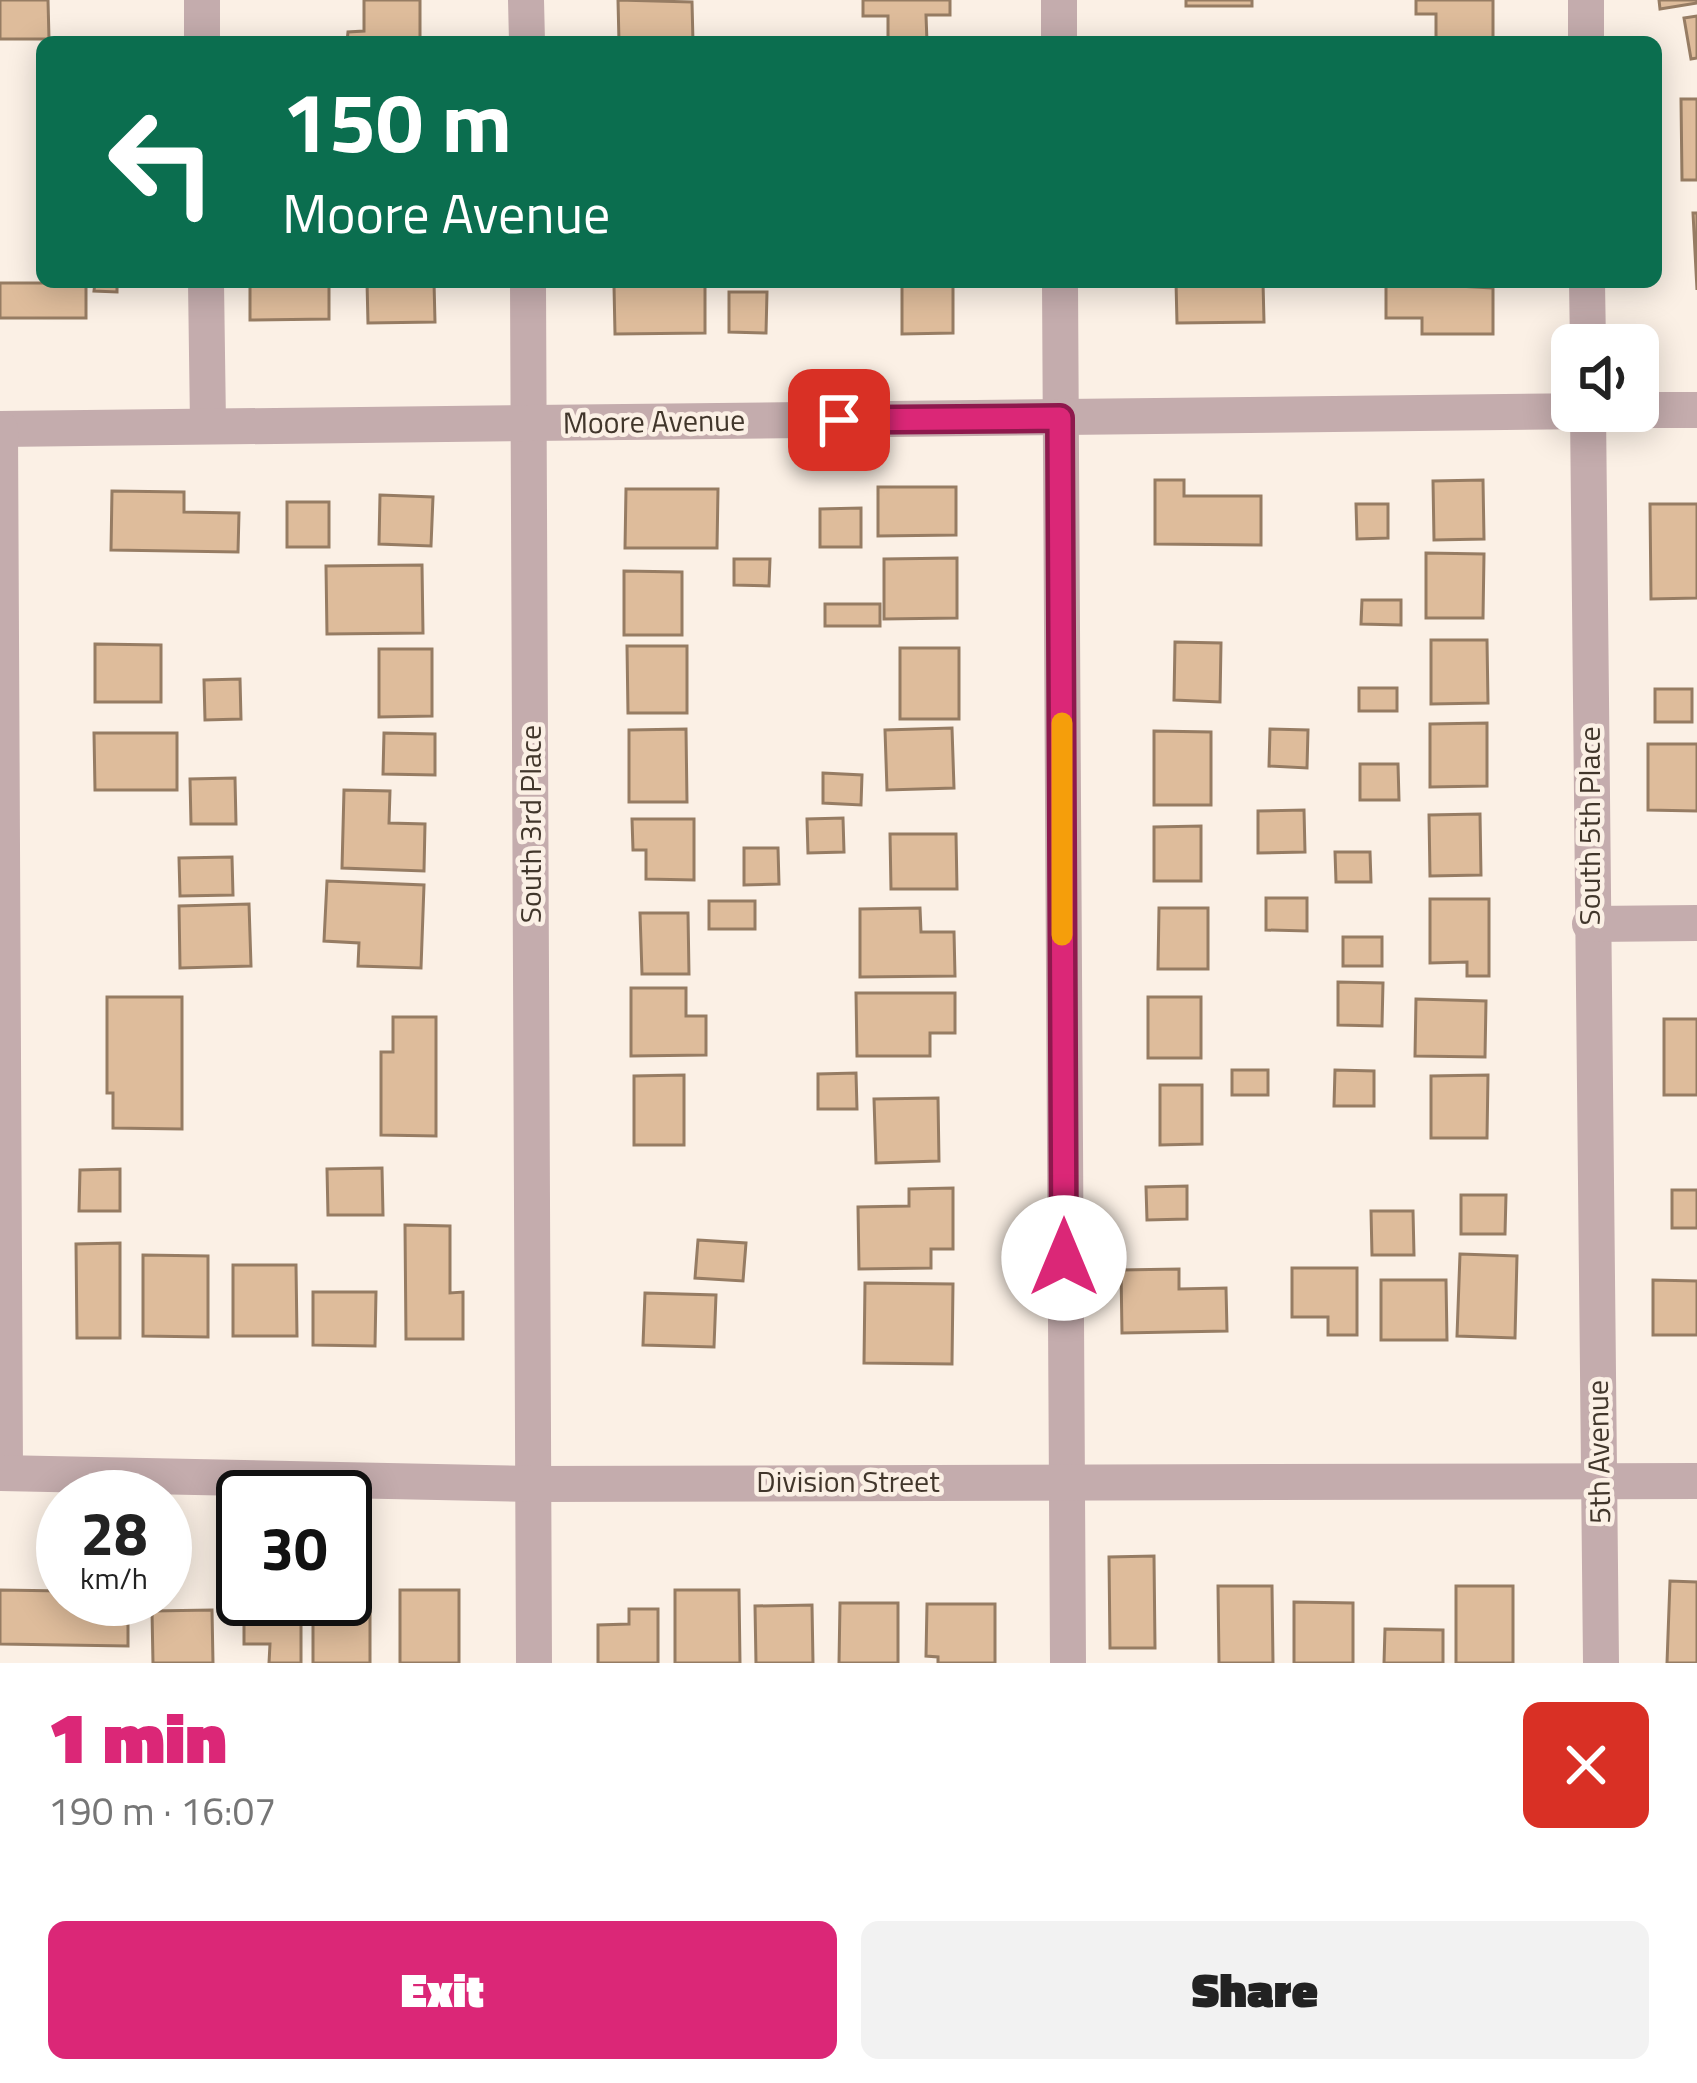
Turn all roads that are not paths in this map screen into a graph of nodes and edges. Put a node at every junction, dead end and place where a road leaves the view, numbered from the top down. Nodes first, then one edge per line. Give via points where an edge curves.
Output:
1 (202, 0) edge
2 (526, 0) edge
3 (1059, 0) edge
4 (1586, 0) edge
5 (202, 36) edge
6 (526, 36) edge
7 (1059, 36) edge
8 (1586, 36) edge
9 (206, 288) edge
10 (528, 288) edge
11 (1060, 288) edge
12 (1587, 288) edge
13 (1588, 324) edge
14 (1659, 410) edge
15 (1697, 410) edge
16 (1551, 412) edge
17 (1060, 418) junction
18 (529, 423) junction
19 (208, 425) junction
20 (0, 429) edge
21 (1592, 432) edge
22 (1697, 923) edge
23 (1590, 924) junction
24 (1595, 1242) joint
25 (2, 1473) edge
26 (1068, 1480) junction
27 (1697, 1481) edge
28 (1600, 1482) junction
29 (533, 1484) junction
30 (534, 1663) edge
31 (1068, 1663) edge
32 (1601, 1663) edge

1 - 5 street
2 - 6 street
3 - 7 street
4 - 8 street
9 - 19 street
10 - 18 street, South 3rd Place
11 - 17 street
12 - 13 street
14 - 15 street
16 - 17 street, Moore Avenue
17 - 18 street, Moore Avenue
17 - 26 street
18 - 19 street, Moore Avenue
18 - 29 street, South 3rd Place
19 - 20 street, Moore Avenue
20 - 25 street
21 - 23 street, South 5th Place
22 - 23 street
23 - 24 street, South 5th Place
24 - 28 street, 5th Avenue
25 - 29 street, Division Street
26 - 28 street, Division Street
26 - 29 street, Division Street
26 - 31 street
27 - 28 street, Division Street
28 - 32 street, 5th Avenue
29 - 30 street, South 3rd Place

